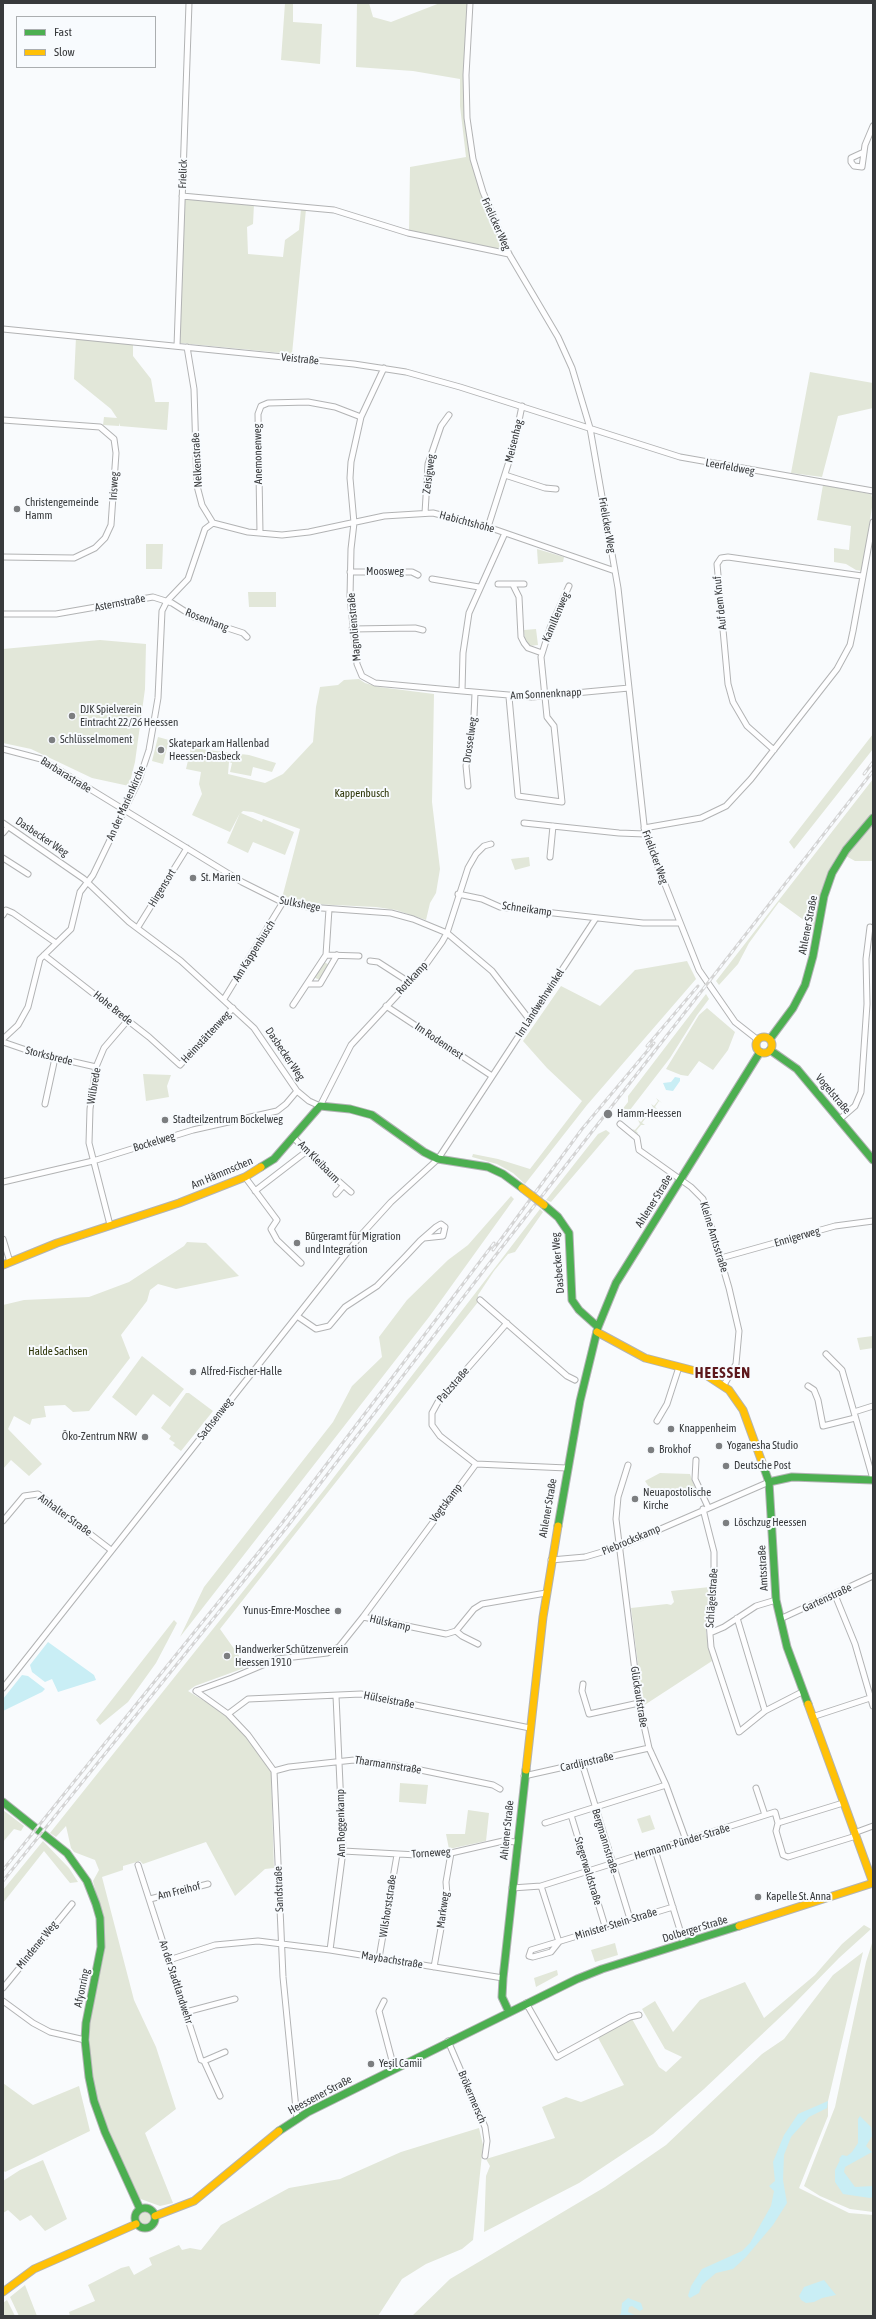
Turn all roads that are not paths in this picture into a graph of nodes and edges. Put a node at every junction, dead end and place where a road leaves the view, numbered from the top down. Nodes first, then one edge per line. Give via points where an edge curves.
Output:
1 (189, 3) edge
2 (470, 3) edge
3 (873, 126) edge
4 (864, 152) dead end
5 (182, 196) junction
6 (510, 254) junction
7 (3, 329) edge
8 (177, 346) junction
9 (187, 347) junction
10 (384, 368) junction
11 (522, 406) junction
12 (449, 415) dead end
13 (361, 417) junction
14 (3, 420) edge
15 (590, 428) junction
16 (505, 475) junction
17 (556, 489) dead end
18 (873, 491) edge
19 (425, 513) junction
20 (213, 522) junction
21 (873, 522) edge
22 (354, 523) junction
23 (488, 527) junction
24 (260, 533) junction
25 (505, 533) junction
26 (3, 557) edge
27 (615, 571) junction
28 (350, 572) junction
29 (418, 575) dead end
30 (862, 576) junction
31 (432, 579) dead end
32 (498, 584) dead end
33 (524, 584) dead end
34 (513, 585) junction
35 (569, 586) dead end
36 (479, 587) junction
37 (167, 601) junction
38 (3, 614) edge
39 (352, 629) junction
40 (423, 630) dead end
41 (247, 637) dead end
42 (542, 653) junction
43 (629, 688) junction
44 (462, 691) junction
45 (475, 693) junction
46 (545, 696) junction
47 (509, 697) junction
48 (3, 749) edge
49 (774, 750) junction
50 (468, 786) dead end
51 (125, 811) junction
52 (873, 818) edge
53 (524, 823) dead end
54 (5, 825) edge
55 (553, 826) junction
56 (644, 831) junction
57 (3, 833) edge
58 (491, 844) dead end
59 (187, 848) junction
60 (550, 857) dead end
61 (3, 858) edge
62 (28, 874) dead end
63 (87, 882) junction
64 (458, 894) junction
65 (283, 902) junction
66 (4, 909) edge
67 (329, 909) junction
68 (3, 915) edge
69 (596, 918) junction
70 (680, 923) junction
71 (138, 927) junction
72 (870, 927) dead end
73 (447, 932) junction
74 (56, 943) junction
75 (44, 955) junction
76 (326, 955) junction
77 (337, 955) junction
78 (359, 956) dead end
79 (370, 961) dead end
80 (409, 982) junction
81 (307, 984) junction
82 (224, 999) junction
83 (293, 1005) dead end
84 (386, 1006) junction
85 (233, 1008) junction
86 (529, 1019) junction
87 (128, 1020) junction
88 (770, 1039) junction
89 (758, 1040) junction
90 (3, 1041) edge
91 (770, 1050) junction
92 (760, 1052) junction
93 (55, 1058) junction
94 (180, 1065) joint
95 (96, 1067) junction
96 (492, 1076) junction
97 (297, 1091) junction
98 (45, 1104) dead end
99 (320, 1106) junction
100 (840, 1119) junction
101 (620, 1124) dead end
102 (294, 1138) junction
103 (307, 1151) junction
104 (438, 1159) junction
105 (873, 1160) edge
106 (93, 1161) junction
107 (245, 1177) junction
108 (680, 1180) junction
109 (3, 1182) edge
110 (343, 1186) junction
111 (255, 1191) junction
112 (351, 1192) dead end
113 (336, 1194) dead end
114 (873, 1221) edge
115 (110, 1225) junction
116 (3, 1238) edge
117 (424, 1238) dead end
118 (5, 1252) edge
119 (721, 1258) junction
120 (301, 1263) dead end
121 (6, 1264) edge
122 (480, 1300) dead end
123 (296, 1316) junction
124 (507, 1323) junction
125 (598, 1329) junction
126 (826, 1354) dead end
127 (679, 1367) junction
128 (575, 1380) dead end
129 (724, 1385) junction
130 (808, 1386) dead end
131 (873, 1406) edge
132 (854, 1412) junction
133 (856, 1418) junction
134 (657, 1421) dead end
135 (696, 1460) dead end
136 (476, 1464) junction
137 (628, 1465) dead end
138 (567, 1468) junction
139 (873, 1479) edge
140 (769, 1482) junction
141 (706, 1508) junction
142 (3, 1521) edge
143 (619, 1547) junction
144 (111, 1550) junction
145 (550, 1560) junction
146 (873, 1576) edge
147 (546, 1593) junction
148 (835, 1595) junction
149 (776, 1600) junction
150 (363, 1616) junction
151 (737, 1618) junction
152 (780, 1619) junction
153 (456, 1631) junction
154 (710, 1633) junction
155 (478, 1644) dead end
156 (583, 1684) dead end
157 (3, 1688) edge
158 (802, 1692) junction
159 (336, 1696) junction
160 (872, 1702) edge
161 (638, 1703) junction
162 (765, 1711) junction
163 (228, 1714) junction
164 (812, 1718) junction
165 (530, 1728) junction
166 (649, 1748) junction
167 (339, 1760) junction
168 (582, 1763) junction
169 (274, 1772) junction
170 (524, 1776) junction
171 (666, 1785) junction
172 (756, 1788) dead end
173 (500, 1789) dead end
174 (3, 1802) edge
175 (843, 1804) junction
176 (595, 1807) junction
177 (571, 1815) junction
178 (765, 1815) junction
179 (545, 1823) dead end
180 (778, 1823) junction
181 (873, 1826) edge
182 (855, 1834) junction
183 (686, 1840) junction
184 (517, 1842) junction
185 (655, 1850) junction
186 (343, 1851) junction
187 (451, 1853) junction
188 (397, 1855) junction
189 (612, 1863) junction
190 (138, 1865) dead end
191 (588, 1871) junction
192 (873, 1883) edge
193 (208, 1884) dead end
194 (541, 1886) junction
195 (512, 1888) junction
196 (150, 1899) junction
197 (72, 1904) dead end
198 (673, 1907) junction
199 (630, 1919) junction
200 (605, 1926) junction
201 (558, 1942) junction
202 (281, 1943) junction
203 (684, 1943) junction
204 (330, 1950) junction
205 (379, 1958) junction
206 (169, 1960) junction
207 (434, 1967) junction
208 (503, 1978) junction
209 (3, 1988) edge
210 (235, 1998) dead end
211 (3, 2001) edge
212 (384, 2002) dead end
213 (526, 2004) junction
214 (186, 2012) junction
215 (509, 2012) junction
216 (639, 2015) dead end
217 (85, 2040) junction
218 (448, 2041) junction
219 (225, 2052) dead end
220 (204, 2061) junction
221 (394, 2068) junction
222 (220, 2096) dead end
223 (297, 2119) junction
224 (485, 2156) dead end
225 (140, 2209) junction
226 (155, 2216) junction
227 (136, 2224) junction
228 (3, 2292) edge

1 - 5 street, Frielick
2 - 6 street, Frielicker Weg via 466,75 467,118 471,146 482,192
3 - 4 street
5 - 6 street via 334,210 408,233
5 - 8 street, Frielick
6 - 15 street, Frielicker Weg via 561,343 572,368
7 - 8 street, Veistraße
8 - 9 street, Veistraße
9 - 10 street, Veistraße
9 - 20 street, Nelkenstraße via 194,389 197,486 202,505
10 - 11 street, Veistraße via 428,377
10 - 13 street
11 - 15 street, Veistraße
11 - 16 street, Meisenhag
12 - 19 street, Zeisigweg via 441,426 428,462
13 - 22 street via 351,462
13 - 24 street, Anemonenweg via 334,407 308,402 268,403 261,406 258,414
14 - 26 street, Irisweg via 100,427 114,440 116,453 111,526 105,538 95,548 74,558
15 - 18 street, Leerfeldweg via 680,457
15 - 27 street, Frielicker Weg
16 - 17 street, Meisenhag
16 - 23 street, Meisenhag
19 - 22 street, Habichtshöhe via 399,514
19 - 23 street, Habichtshöhe via 457,518
20 - 24 street
20 - 37 street via 206,529 188,579
21 - 30 street
22 - 24 street via 290,535
22 - 28 street, Magnolienstraße
23 - 25 street, Habichtshöhe
25 - 27 street, Habichtshöhe
25 - 36 street
27 - 43 street, Frielicker Weg
28 - 29 street, Moosweg via 412,572
28 - 39 street, Magnolienstraße
30 - 49 street via 853,631 844,658
30 - 49 street, Auf dem Knuf via 728,557 721,558 717,564 727,670 733,702 747,726
31 - 36 street
32 - 34 street
33 - 34 street
34 - 42 street via 519,597 521,637 528,648
35 - 42 street, Kamillenweg
36 - 44 street via 465,630
37 - 38 street, Asternstraße via 153,597 68,612
37 - 41 street, Rosenhang via 194,617 243,633
37 - 51 street, An der Marienkirche via 161,620 161,672 153,729 139,780
39 - 40 street
39 - 44 street, Magnolienstraße via 356,664 362,676 369,681
42 - 46 street, Kamillenweg
43 - 46 street, Am Sonnenknapp
43 - 56 street, Frielicker Weg
44 - 45 street, Am Sonnenknapp
45 - 47 street, Am Sonnenknapp
45 - 50 street, Drosselweg via 466,766
46 - 47 street, Am Sonnenknapp
46 - 47 street, Kamillenweg via 547,717 554,726 562,802 518,796
48 - 51 street, Barbarastraße via 41,759
49 - 56 street via 738,795 720,810 695,819
51 - 59 street, Sulkshege
51 - 63 street, An der Marienkirche
52 - 88 main road, Ahlener Straße via 846,850 832,873 824,896 814,956 804,985 793,1008
53 - 55 street
54 - 57 street
54 - 63 street, Dasbecker Weg
55 - 56 street
55 - 60 street
56 - 70 street, Frielicker Weg
58 - 64 street, Rottkamp via 481,848 476,854
59 - 65 street, Sulkshege via 258,891
59 - 71 street, Hirgensort
61 - 62 street
63 - 71 street, Dasbecker Weg via 117,913
63 - 74 street, An der Marienkirche via 78,896 71,929
64 - 69 street, Schneikamp via 482,899 500,907
64 - 73 street, Rottkamp
65 - 67 street, Sulkshege
65 - 82 street, Am Kappenbusch
66 - 68 street
66 - 74 street
67 - 73 street, Sulkshege via 391,913
67 - 76 street
69 - 70 street via 642,923
69 - 86 street, Im Landwehrwinkel
70 - 89 street, Frielicker Weg via 699,970 735,1022
71 - 82 street, Dasbecker Weg
72 - 100 street via 866,959 867,1004 861,1092 857,1103
73 - 80 street, Rottkamp via 427,963
73 - 86 street via 492,971
74 - 75 street, An der Marienkirche
75 - 87 street, Hohe Brede
75 - 90 street via 38,963 33,992 24,1015
76 - 77 street
76 - 81 street
77 - 78 street
77 - 81 street via 320,984
79 - 80 street via 378,962
80 - 84 street, Rottkamp
81 - 83 street
82 - 85 street, Dasbecker Weg
84 - 96 street, Im Rodennest
84 - 99 street, Rottkamp via 351,1045
85 - 94 street, Heimstättenweg
85 - 97 street, Dasbecker Weg via 261,1037
86 - 96 street, Im Landwehrwinkel
87 - 94 street, Hohe Brede
87 - 95 street, Wilbrede via 104,1048
88 - 89 main road via 764,1037
88 - 91 main road
89 - 92 main road via 756,1046
90 - 93 street, Storksbrede
91 - 92 main road
91 - 100 main road, Vogelstraße via 797,1069
92 - 108 main road, Ahlener Straße
93 - 95 street, Storksbrede
93 - 98 street
95 - 106 street, Wilbrede via 88,1134
96 - 104 street, Im Landwehrwinkel
97 - 99 street, Dasbecker Weg
97 - 106 street, Bockelweg via 277,1111 193,1130
99 - 102 main road, Am Hämmschen
99 - 104 main road, Dasbecker Weg via 357,1110 372,1115
100 - 105 main road, Vogelstraße
101 - 108 street, Kleine Amtsstraße via 637,1138 639,1150
102 - 103 street, Am Kleibaum
102 - 107 main road, Am Hämmschen via 271,1162
103 - 110 street, Am Kleibaum
103 - 111 street
104 - 123 street, Sachsenweg via 378,1216
104 - 125 main road, Dasbecker Weg, bridge via 475,1164 503,1174 558,1217 568,1233 572,1300
106 - 109 street, Bockelweg
106 - 115 street
107 - 111 street
107 - 115 main road, Am Hämmschen via 179,1203
108 - 119 street, Kleine Amtsstraße via 698,1192 703,1200
108 - 125 main road, Ahlener Straße via 610,1294
110 - 112 street, Am Kleibaum
110 - 113 street, Am Kleibaum
111 - 120 street via 277,1220 271,1229 277,1240
114 - 119 street, Ennigerweg via 835,1226
115 - 121 main road, Am Hämmschen
116 - 118 street, Am Hämmschen
117 - 123 street via 377,1286 346,1307 329,1326 316,1329
118 - 121 street, Am Hämmschen
119 - 129 street, Kleine Amtsstraße via 739,1332 736,1364
122 - 124 street
123 - 144 street, Sachsenweg
124 - 128 street via 567,1376
124 - 136 street, Palzstraße via 438,1402 432,1413 432,1425 440,1436
125 - 127 main road, Amtsstraße via 638,1355
125 - 138 main road, Ahlener Straße
126 - 132 street via 842,1370
127 - 129 main road, Amtsstraße via 703,1373
127 - 134 street via 667,1404
129 - 140 main road, Amtsstraße via 737,1400 748,1421
130 - 133 street via 814,1390 818,1400 823,1426
131 - 132 street
132 - 133 street
133 - 139 street
135 - 141 street via 695,1479
136 - 138 street
136 - 150 street, Vogtskamp
137 - 143 street, Glückaufstraße via 616,1506
138 - 145 main road, Ahlener Straße
139 - 140 main road via 792,1477
140 - 141 street, Piebrockskamp
140 - 149 main road, Amtsstraße
141 - 143 street, Piebrockskamp
141 - 154 street, Schlägelstraße via 714,1552
142 - 144 street, Anhalter Straße via 24,1496 30,1493 38,1494
143 - 145 street, Piebrockskamp via 585,1557
143 - 161 street, Glückaufstraße
144 - 157 street, Sachsenweg
145 - 147 main road, Ahlener Straße
146 - 148 street, Gartenstraße
147 - 153 street via 482,1604 474,1609
147 - 165 main road, Ahlener Straße
148 - 152 street, Gartenstraße
148 - 160 street via 853,1639
149 - 151 street via 756,1606
149 - 152 main road, Amtsstraße
150 - 153 street, Hülskamp via 440,1634
150 - 163 street, Hülskamp via 334,1650 278,1659 196,1691
151 - 154 street
151 - 162 street
152 - 158 main road, Amtsstraße
153 - 155 street
154 - 162 street, Schlägelstraße via 711,1647 739,1732
156 - 161 street via 582,1691 589,1714
158 - 162 street
158 - 164 main road, Amtsstraße
159 - 163 street, Hülseistraße via 248,1699
159 - 165 street, Hülseistraße via 361,1694
159 - 167 street, Am Roggenkamp
160 - 164 street
161 - 166 street, Glückaufstraße
163 - 169 street
164 - 175 main road, Amtsstraße
165 - 170 main road, Ahlener Straße
166 - 168 street, Cardijnstraße
166 - 171 street, Glückaufstraße
167 - 169 street, Tharmannstraße via 289,1767
167 - 173 street, Tharmannstraße via 401,1766 494,1785
167 - 186 street, Am Roggenkamp
168 - 170 street, Cardijnstraße
168 - 176 street, Bergmannstraße
169 - 202 street, Sandstraße
170 - 184 main road, Ahlener Straße
171 - 176 street
171 - 183 street, Glückaufstraße
172 - 178 street
174 - 217 main road, Afyonring via 66,1853 87,1881 96,1904 101,1947
175 - 180 street
175 - 182 main road, Amtsstraße
176 - 177 street
176 - 189 street, Bergmannstraße
177 - 179 street
177 - 191 street, Stegerwaldstraße
178 - 180 street via 775,1812
178 - 183 street, Hermann-Pünder-Straße
180 - 182 street via 776,1831 783,1855 786,1857
181 - 182 street
182 - 192 main road, Amtsstraße
183 - 185 street, Hermann-Pünder-Straße
184 - 187 street, Torneweg via 503,1841
184 - 195 main road, Ahlener Straße
185 - 189 street, Hermann-Pünder-Straße
185 - 198 street
186 - 188 street, Torneweg
186 - 204 street, Am Roggenkamp
187 - 188 street, Torneweg
187 - 207 street, Markweg via 446,1882 447,1895
188 - 205 street, Wilshorststraße
189 - 191 street, Hermann-Pünder-Straße
189 - 199 street, Bergmannstraße
190 - 196 street, An der Stadtlandwehr
191 - 194 street, Hermann-Pünder-Straße
191 - 200 street, Stegerwaldstraße
192 - 203 main road, Dolberger Straße
193 - 196 street, Am Freihof
194 - 195 street, Hermann-Pünder-Straße
194 - 201 street
195 - 208 main road, Ahlener Straße
196 - 206 street, An der Stadtlandwehr
197 - 209 street, Mindener Weg
198 - 199 street, Minister-Stein-Straße
198 - 203 street
199 - 200 street, Minister-Stein-Straße
200 - 201 street, Minister-Stein-Straße
201 - 201 street, Minister-Stein-Straße via 531,1950 529,1956 551,1952
202 - 204 street, Maybachstraße
202 - 206 street, Maybachstraße via 236,1942 205,1947
202 - 223 street, Sandstraße
203 - 213 main road, Dolberger Straße via 602,1969
204 - 205 street, Maybachstraße
205 - 207 street, Maybachstraße
206 - 214 street, An der Stadtlandwehr
207 - 208 street, Maybachstraße
208 - 215 main road, Ahlener Straße via 502,1997
210 - 214 street
211 - 217 street via 45,2029
212 - 221 street via 379,2011
213 - 215 main road, Dolberger Straße
213 - 216 street via 556,2056 630,2017
214 - 220 street, An der Stadtlandwehr via 201,2060
215 - 218 main road, Heessener Straße
217 - 225 main road, Afyonring via 94,2101 105,2132
218 - 221 main road, Heessener Straße
218 - 224 street, Brökermersch via 485,2127
219 - 220 street
220 - 222 street, An der Stadtlandwehr
221 - 223 main road, Heessener Straße
223 - 226 main road, Heessener Straße via 266,2140 194,2200
225 - 226 main road via 149,2208
225 - 227 main road via 134,2217
226 - 227 main road, Heessener Straße via 154,2223 149,2228 142,2228
227 - 228 main road, Heessener Straße via 40,2266

